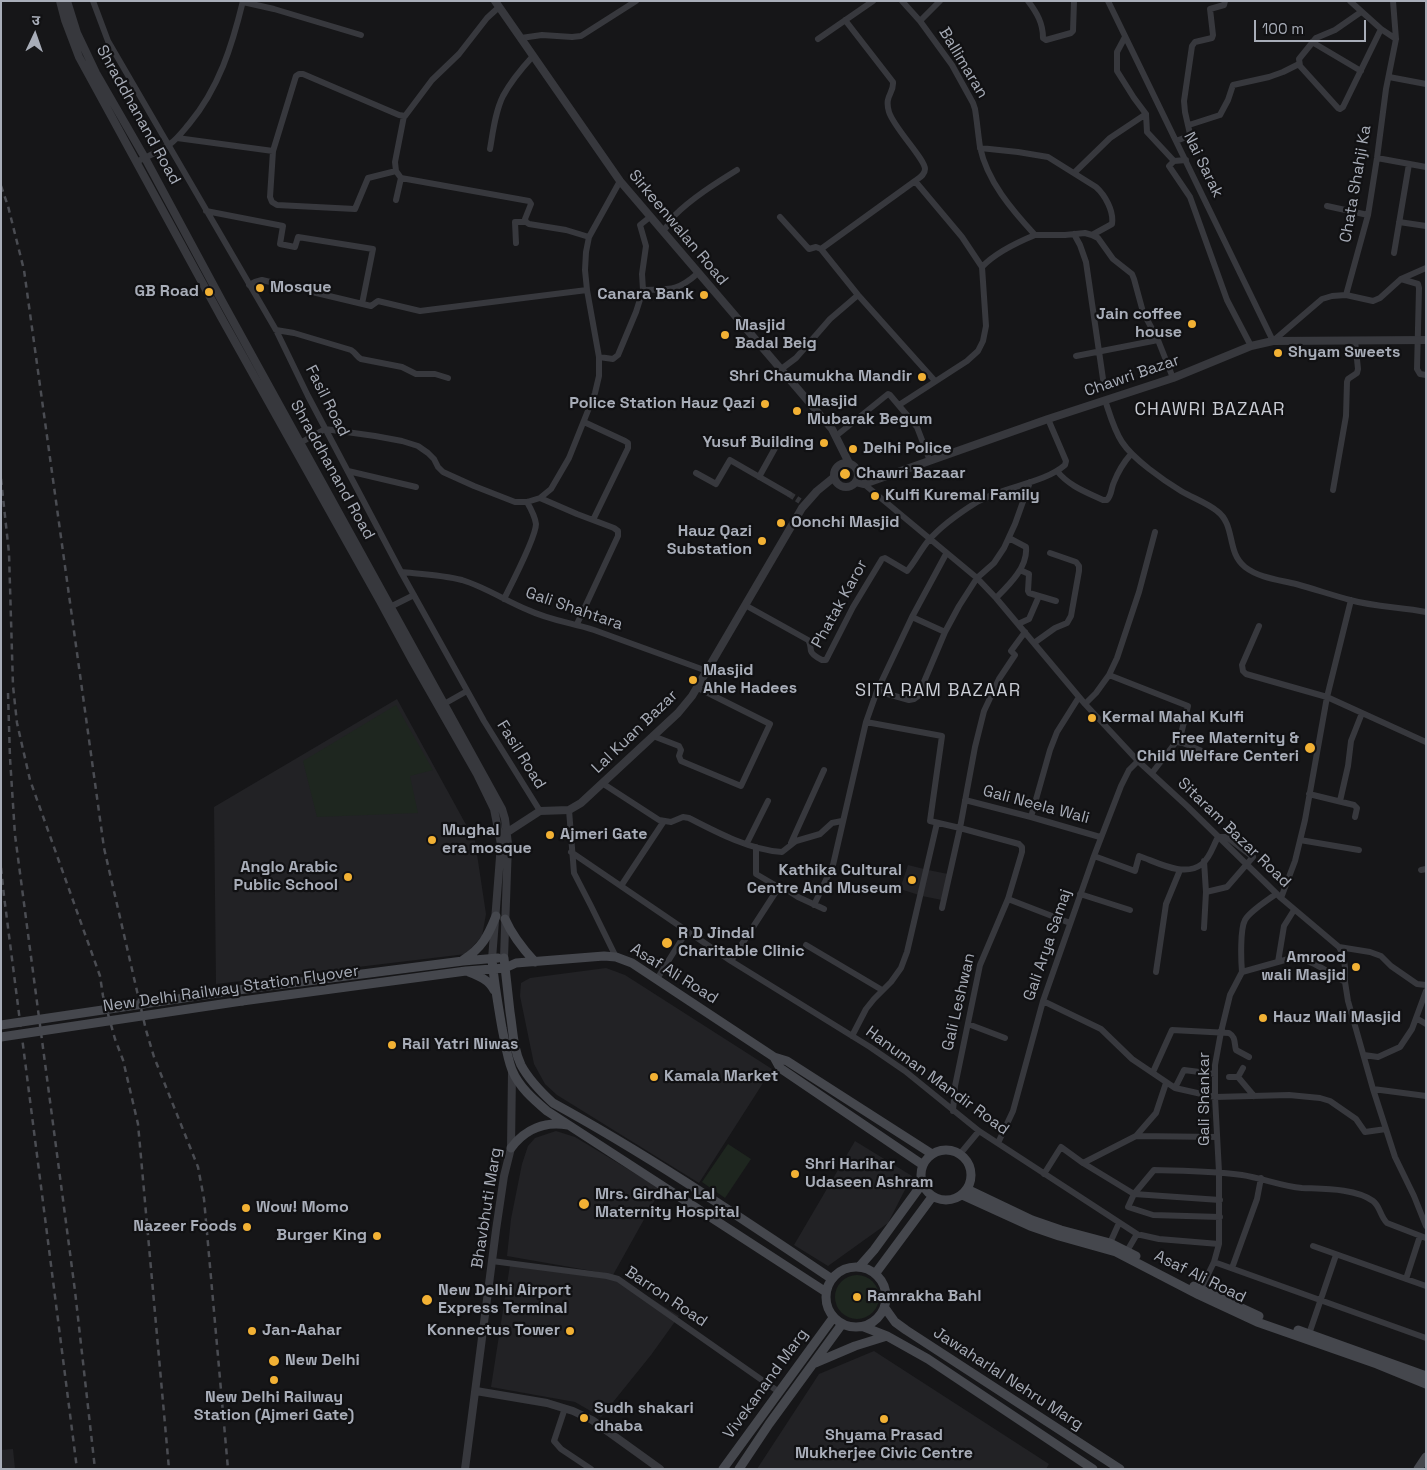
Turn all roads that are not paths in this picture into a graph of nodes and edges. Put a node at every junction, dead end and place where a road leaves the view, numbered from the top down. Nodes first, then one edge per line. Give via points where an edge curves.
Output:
1 (60, 1) edge
2 (67, 1) edge
3 (93, 1) edge
4 (873, 1) edge
5 (902, 1) edge
6 (940, 1) edge
7 (1028, 1) edge
8 (1074, 1) edge
9 (1108, 1) edge
10 (1225, 1) edge
11 (1350, 1) edge
12 (1393, 1) edge
13 (243, 2) edge
14 (631, 2) edge
15 (497, 4) edge
16 (1361, 12) junction
17 (845, 20) junction
18 (920, 21) junction
19 (1382, 30) junction
20 (361, 35) dead end
21 (1125, 37) junction
22 (521, 38) junction
23 (818, 39) dead end
24 (1396, 39) junction
25 (1312, 42) junction
26 (534, 56) junction
27 (1299, 64) junction
28 (1361, 71) junction
29 (1389, 77) junction
30 (1426, 84) edge
31 (1146, 114) junction
32 (404, 116) junction
33 (1189, 125) junction
34 (178, 138) junction
35 (1176, 141) junction
36 (169, 145) junction
37 (980, 148) junction
38 (490, 149) dead end
39 (273, 151) junction
40 (145, 158) junction
41 (1377, 158) junction
42 (1186, 160) junction
43 (1174, 161) junction
44 (136, 162) junction
45 (1409, 164) junction
46 (1426, 167) edge
47 (737, 170) dead end
48 (396, 171) junction
49 (1074, 173) junction
50 (401, 178) junction
51 (620, 181) junction
52 (915, 181) junction
53 (396, 200) dead end
54 (1326, 206) dead end
55 (206, 211) junction
56 (1368, 215) junction
57 (650, 217) junction
58 (780, 217) dead end
59 (526, 222) junction
60 (1399, 222) junction
61 (1426, 226) edge
62 (662, 231) junction
63 (1074, 234) junction
64 (1035, 235) junction
65 (1092, 235) junction
66 (589, 238) junction
67 (516, 243) dead end
68 (821, 249) junction
69 (1394, 253) dead end
70 (203, 265) junction
71 (982, 267) junction
72 (1426, 268) edge
73 (195, 270) junction
74 (698, 272) junction
75 (1401, 278) junction
76 (249, 285) junction
77 (587, 290) junction
78 (642, 290) junction
79 (858, 295) junction
80 (1346, 295) junction
81 (362, 304) junction
82 (276, 330) junction
83 (1158, 340) junction
84 (1355, 340) junction
85 (1417, 340) junction
86 (1426, 340) edge
87 (1273, 341) junction
88 (1251, 346) junction
89 (1099, 352) junction
90 (1076, 356) dead end
91 (599, 357) junction
92 (780, 370) junction
93 (1426, 374) edge
94 (448, 378) dead end
95 (1173, 378) junction
96 (1103, 379) dead end
97 (935, 381) junction
98 (1105, 400) junction
99 (899, 405) junction
100 (1048, 419) junction
101 (584, 422) junction
102 (325, 429) junction
103 (836, 436) junction
104 (779, 441) dead end
105 (300, 443) junction
106 (1131, 454) junction
107 (930, 461) junction
108 (849, 463) junction
109 (348, 471) junction
110 (1057, 471) junction
111 (696, 474) dead end
112 (759, 476) junction
113 (834, 478) junction
114 (856, 482) junction
115 (1030, 482) junction
116 (864, 484) junction
117 (416, 487) dead end
118 (1333, 490) dead end
119 (789, 494) tunnel mouth
120 (540, 498) junction
121 (527, 502) junction
122 (592, 520) junction
123 (1155, 532) dead end
124 (930, 538) junction
125 (1009, 538) junction
126 (1050, 553) dead end
127 (946, 554) junction
128 (1020, 570) junction
129 (401, 572) junction
130 (977, 578) junction
131 (414, 595) junction
132 (1039, 596) junction
133 (996, 598) junction
134 (504, 599) junction
135 (1351, 600) junction
136 (1056, 601) dead end
137 (745, 605) junction
138 (390, 607) junction
139 (1426, 612) edge
140 (912, 617) junction
141 (577, 624) junction
142 (1018, 624) junction
143 (1259, 626) dead end
144 (945, 632) junction
145 (1025, 632) junction
146 (1034, 643) junction
147 (707, 672) junction
148 (1109, 675) junction
149 (698, 688) junction
150 (467, 691) junction
151 (877, 691) junction
152 (1327, 696) junction
153 (1079, 697) junction
154 (444, 704) junction
155 (1085, 704) junction
156 (1362, 713) junction
157 (866, 722) junction
158 (653, 736) junction
159 (1179, 742) junction
160 (1426, 742) edge
161 (1218, 758) dead end
162 (1138, 761) junction
163 (824, 770) dead end
164 (1152, 773) junction
165 (602, 783) junction
166 (1309, 794) junction
167 (768, 800) dead end
168 (965, 800) junction
169 (1340, 801) junction
170 (569, 810) junction
171 (540, 811) junction
172 (1031, 816) junction
173 (1355, 817) dead end
174 (842, 821) junction
175 (664, 822) junction
176 (934, 822) junction
177 (960, 828) junction
178 (503, 836) junction
179 (1100, 837) junction
180 (1218, 837) junction
181 (1300, 840) junction
182 (747, 843) junction
183 (791, 843) junction
184 (756, 847) junction
185 (1359, 850) dead end
186 (571, 852) junction
187 (1094, 856) junction
188 (1204, 861) junction
189 (1247, 864) junction
190 (1180, 870) junction
191 (621, 886) junction
192 (780, 888) junction
193 (1206, 892) junction
194 (1080, 894) junction
195 (1278, 896) junction
196 (1008, 899) junction
197 (814, 905) junction
198 (942, 908) dead end
199 (824, 909) dead end
200 (1130, 910) dead end
201 (1294, 910) junction
202 (500, 917) junction
203 (1070, 923) junction
204 (1204, 928) dead end
205 (687, 931) junction
206 (806, 945) dead end
207 (1338, 947) junction
208 (616, 957) junction
209 (504, 958) junction
210 (492, 959) junction
211 (463, 960) junction
212 (731, 961) junction
213 (535, 962) junction
214 (1278, 962) junction
215 (516, 963) junction
216 (505, 968) junction
217 (493, 970) junction
218 (466, 971) junction
219 (1156, 972) dead end
220 (1242, 972) junction
221 (657, 979) junction
222 (1346, 982) junction
223 (1426, 985) edge
224 (882, 990) junction
225 (1426, 991) edge
226 (496, 996) junction
227 (1043, 1001) junction
228 (1416, 1018) junction
229 (968, 1024) junction
230 (1426, 1024) edge
231 (1, 1025) edge
232 (1220, 1032) junction
233 (852, 1036) junction
234 (1, 1038) edge
235 (1006, 1038) dead end
236 (1364, 1055) junction
237 (774, 1057) junction
238 (1249, 1057) dead end
239 (1243, 1068) dead end
240 (512, 1070) junction
241 (1153, 1072) junction
242 (1215, 1074) junction
243 (1229, 1077) dead end
244 (1238, 1077) junction
245 (1166, 1083) junction
246 (1175, 1088) junction
247 (1373, 1089) junction
248 (1254, 1096) junction
249 (1426, 1096) edge
250 (1215, 1097) junction
251 (953, 1111) junction
252 (571, 1126) junction
253 (1386, 1129) junction
254 (980, 1131) junction
255 (1136, 1136) junction
256 (1217, 1137) junction
257 (998, 1143) junction
258 (511, 1148) junction
259 (932, 1154) junction
260 (960, 1154) junction
261 (1083, 1163) junction
262 (922, 1165) junction
263 (1219, 1172) junction
264 (1044, 1174) junction
265 (1261, 1178) junction
266 (922, 1184) junction
267 (964, 1192) junction
268 (1134, 1194) junction
269 (932, 1197) junction
270 (1220, 1200) junction
271 (1220, 1217) junction
272 (1119, 1223) junction
273 (1426, 1226) edge
274 (1139, 1235) junction
275 (1423, 1237) edge
276 (1110, 1243) junction
277 (1219, 1244) junction
278 (1313, 1246) dead end
279 (1127, 1251) junction
280 (1336, 1256) junction
281 (492, 1261) junction
282 (1214, 1262) junction
283 (859, 1267) junction
284 (1232, 1268) junction
285 (875, 1274) junction
286 (832, 1279) junction
287 (1406, 1280) junction
288 (1426, 1286) edge
289 (1201, 1289) junction
290 (826, 1292) junction
291 (1321, 1301) junction
292 (884, 1308) junction
293 (833, 1318) junction
294 (842, 1324) junction
295 (864, 1327) junction
296 (1309, 1334) junction
297 (887, 1336) junction
298 (1426, 1338) edge
299 (814, 1363) junction
300 (1426, 1376) edge
301 (1426, 1384) edge
302 (476, 1391) junction
303 (779, 1392) junction
304 (565, 1408) junction
305 (1426, 1457) edge
306 (465, 1469) edge
307 (591, 1469) edge
308 (660, 1469) edge
309 (723, 1469) edge
310 (739, 1469) edge
311 (1093, 1469) edge
312 (1120, 1469) edge
313 (1418, 1469) edge

1 - 44 street, Shraddhanand Road via 79,57
2 - 40 street, Shraddhanand Road via 77,34 96,74
3 - 36 street, Fasil Road via 108,41
4 - 17 street
5 - 18 street, Ballimaran
6 - 18 street
7 - 8 street via 1038,15 1046,40 1073,31
9 - 21 street, Nai Sarak
10 - 33 street via 1224,5 1210,10 1212,38 1195,42 1192,46 1184,100
11 - 16 street
12 - 24 street, Chata Shahji Ka
13 - 20 street
13 - 34 street via 217,82
14 - 22 street via 581,36
15 - 22 street, Sirkeenwalan Road
15 - 32 street via 459,54 432,80
16 - 19 street
16 - 25 street
17 - 23 street
17 - 52 street via 894,84 888,97 889,112 925,168 925,173
18 - 37 street, Ballimaran via 952,65 973,103
19 - 24 street
19 - 28 street
21 - 31 street via 1116,52 1117,71
21 - 35 street, Nai Sarak
22 - 26 street, Sirkeenwalan Road
24 - 29 street, Chata Shahji Ka
25 - 27 street
25 - 28 street
26 - 38 street via 503,97
26 - 51 street, Sirkeenwalan Road
27 - 28 street via 1340,109 1344,107
27 - 33 street via 1269,77 1233,85 1220,115
29 - 30 street
29 - 41 street, Chata Shahji Ka
31 - 43 street via 1147,132
31 - 49 street via 1110,138
32 - 39 street via 299,74
32 - 48 street
33 - 35 street via 1190,135
34 - 36 street
34 - 39 street
35 - 42 street, Nai Sarak
36 - 40 street
36 - 55 street, Fasil Road
37 - 49 street via 1048,157
37 - 64 street, Ballimaran via 997,186
39 - 48 street via 270,197 277,206 355,209 368,178
40 - 44 street
40 - 70 street, Shraddhanand Road
41 - 45 street
41 - 56 street, Chata Shahji Ka
42 - 43 street
42 - 87 street, Nai Sarak
43 - 88 street via 1169,166 1190,197 1227,300
44 - 73 street, Shraddhanand Road
45 - 46 street
45 - 60 street
47 - 62 street via 708,188
48 - 50 street
49 - 65 street via 1102,192 1112,213 1112,224
50 - 53 street
50 - 59 street via 529,201
51 - 57 street, Sirkeenwalan Road
51 - 66 street
52 - 68 street
52 - 71 street via 962,237
54 - 56 street
55 - 76 street, Fasil Road
55 - 81 street via 283,226 280,244 296,248 298,237 373,249
56 - 80 street, Chata Shahji Ka
57 - 62 street, Sirkeenwalan Road
57 - 78 street via 640,225 646,246
58 - 68 street via 809,250
59 - 66 street
59 - 67 street via 515,222
60 - 61 street
60 - 69 street
62 - 74 street, Sirkeenwalan Road
63 - 64 street
63 - 65 street
63 - 89 street via 1086,262
64 - 71 street
65 - 83 street via 1098,238 1113,259 1132,274 1143,312
66 - 77 street via 585,261
68 - 79 street
70 - 73 street
70 - 105 street, Shraddhanand Road
71 - 97 street via 986,326 983,342 978,352 967,361
72 - 75 street
73 - 178 street, Shraddhanand Road via 477,774
74 - 78 street via 686,283 672,289
74 - 92 street, Sirkeenwalan Road
75 - 80 street via 1380,298 1372,301
75 - 85 street via 1418,284
76 - 81 street via 262,280
76 - 82 street, Fasil Road
77 - 81 street via 420,311 378,300 371,306
77 - 91 street
78 - 91 street via 618,355 613,359
79 - 92 street
79 - 97 street
80 - 87 street via 1322,299
82 - 94 street via 352,350 361,359 402,367 416,374
82 - 102 street, Fasil Road
83 - 89 street
83 - 95 street
84 - 85 street, Chawri Bazar
84 - 87 street, Chawri Bazar
84 - 118 street via 1358,369 1347,382 1345,423
85 - 86 street, Chawri Bazar
85 - 93 street via 1418,372
87 - 88 street, Chawri Bazar
88 - 95 street, Chawri Bazar
89 - 90 street
89 - 96 street
91 - 101 street via 599,376
92 - 103 street, Sirkeenwalan Road
95 - 98 street, Chawri Bazar
97 - 99 street
98 - 100 street, Chawri Bazar
98 - 106 street via 1115,429
99 - 103 street via 886,394
99 - 107 street via 917,426
100 - 107 street, Chawri Bazar
100 - 110 street via 1066,461
101 - 120 street via 556,481
101 - 122 street via 628,444
102 - 105 street
102 - 109 street, Fasil Road
102 - 121 street via 418,446 428,452 442,472 514,502
103 - 108 street, Sirkeenwalan Road
104 - 112 street
105 - 138 street, Shraddhanand Road
106 - 110 street via 1114,481 1107,500 1072,485
106 - 135 street via 1179,490 1224,517 1238,561 1247,569
107 - 116 street, Chawri Bazar
108 - 113 street via 837,466
108 - 114 street via 858,472
109 - 117 street
109 - 129 street, Fasil Road
110 - 115 street
111 - 112 street via 716,484 730,460
112 - 119 street
113 - 114 street via 842,487
113 - 137 street, Lal Kuan Bazar via 803,502
114 - 116 street
115 - 124 street via 978,502
115 - 125 street
116 - 124 street, Sitaram Bazar Road
120 - 121 street
120 - 122 street
121 - 134 street via 536,527
122 - 141 street via 614,528 618,536
123 - 148 street via 1123,642
124 - 127 street, Sitaram Bazar Road
124 - 137 street, Phatak Karor via 907,570 882,559 824,661 812,654 808,640
125 - 128 street via 1026,547
125 - 130 street via 994,563
126 - 146 street via 1079,566 1071,616
127 - 130 street, Sitaram Bazar Road
127 - 140 street
128 - 132 street via 1028,574 1028,591
128 - 133 street
129 - 131 street, Fasil Road
129 - 134 street, Gali Shahtara via 461,580
130 - 133 street, Sitaram Bazar Road
130 - 144 street
131 - 138 street
131 - 150 street, Fasil Road
132 - 136 street
132 - 142 street via 1029,619
133 - 142 street, Sitaram Bazar Road
134 - 141 street, Gali Shahtara via 551,619
135 - 139 street
135 - 152 street
137 - 147 street, Lal Kuan Bazar
138 - 154 street, Shraddhanand Road
140 - 144 street
140 - 151 street
141 - 147 street, Gali Shahtara
142 - 145 street, Sitaram Bazar Road
143 - 152 street via 1242,665 1246,674
144 - 151 street via 918,696 909,700
145 - 146 street, Sitaram Bazar Road
145 - 168 street via 1012,651 1015,655 998,679 984,711
146 - 153 street, Sitaram Bazar Road
147 - 149 street, Lal Kuan Bazar
148 - 155 street
148 - 159 street via 1188,706
149 - 158 street, Lal Kuan Bazar via 678,713
149 - 158 street via 770,724 741,786 681,761 681,747
150 - 154 street
150 - 171 street, Fasil Road
151 - 157 street
152 - 156 street
152 - 166 street
153 - 155 street, Sitaram Bazar Road
153 - 172 street via 1057,732
154 - 178 street, Shraddhanand Road via 502,809 505,819
155 - 162 street, Sitaram Bazar Road
156 - 160 street
156 - 169 street via 1351,741
157 - 174 street
157 - 176 street via 942,736
158 - 165 street, Lal Kuan Bazar
159 - 161 street
159 - 164 street via 1174,743
162 - 164 street, Sitaram Bazar Road
162 - 179 street, Gali Arya Samaj via 1121,786
163 - 183 street
164 - 180 street, Sitaram Bazar Road
165 - 170 street, Lal Kuan Bazar
165 - 175 street
166 - 169 street
166 - 181 street
167 - 182 street
168 - 172 street, Gali Neela Wali
168 - 177 street
169 - 173 street via 1356,806
170 - 171 street
170 - 186 street
171 - 178 street
172 - 179 street, Gali Neela Wali
174 - 183 street via 832,823 820,834
174 - 197 street via 833,865
175 - 182 street via 689,818
175 - 191 street
176 - 177 street
176 - 224 street via 907,952 901,968
177 - 196 street, Gali Leshwan via 1022,847
177 - 198 street
178 - 202 street, Shraddhanand Road via 508,844
179 - 187 street, Gali Arya Samaj
180 - 188 street
180 - 189 street, Sitaram Bazar Road
181 - 185 street
181 - 195 street via 1295,861
182 - 184 street
183 - 184 street via 782,852
184 - 192 street via 756,874
186 - 191 street, Hanuman Mandir Road
186 - 208 street via 574,873
187 - 190 street via 1135,871 1139,856
187 - 194 street, Gali Arya Samaj
188 - 190 street via 1195,868
188 - 193 street
189 - 193 street via 1227,887
189 - 195 street, Sitaram Bazar Road
190 - 219 street via 1166,904
191 - 205 street, Hanuman Mandir Road
192 - 197 street
192 - 212 street
193 - 204 street
194 - 200 street
194 - 203 street, Gali Arya Samaj
195 - 201 street, Sitaram Bazar Road
195 - 220 street via 1245,920
196 - 203 street
196 - 229 street, Gali Leshwan via 980,965
197 - 199 street
201 - 207 street, Sitaram Bazar Road
201 - 214 street via 1284,926
202 - 209 street, Shraddhanand Road
202 - 210 street, Shraddhanand Road
202 - 211 main road via 480,948
202 - 213 main road
203 - 227 street, Gali Arya Samaj
205 - 212 street, Hanuman Mandir Road
205 - 221 street
206 - 224 street
207 - 222 street via 1346,967
207 - 223 street via 1381,956 1417,984
208 - 213 main road, Asaf Ali Road
208 - 221 main road, Asaf Ali Road
209 - 210 main road, New Delhi Railway Station Flyover
209 - 215 main road
209 - 216 main road, Shraddhanand Road
210 - 211 main road, New Delhi Railway Station Flyover
210 - 217 main road
211 - 231 main road, New Delhi Railway Station Flyover, bridge
212 - 233 street, Hanuman Mandir Road
213 - 215 main road, Asaf Ali Road
214 - 220 street
214 - 222 street via 1292,958 1308,960
215 - 216 main road, New Delhi Railway Station Flyover
216 - 217 main road, New Delhi Railway Station Flyover
216 - 286 main road via 517,1053 531,1080 553,1103 677,1176
217 - 218 main road, New Delhi Railway Station Flyover
217 - 226 main road
218 - 226 main road via 486,980
218 - 234 main road, New Delhi Railway Station Flyover, bridge
220 - 232 street, Gali Shankar via 1230,995
221 - 237 main road, Asaf Ali Road
222 - 236 street via 1348,1001
224 - 233 street
225 - 228 street
226 - 240 main road
227 - 241 street via 1101,1029 1132,1059
227 - 257 street, Gali Arya Samaj via 1013,1111
228 - 230 street
228 - 236 street via 1400,1047 1378,1057
229 - 235 street
229 - 251 street, Gali Leshwan
232 - 238 street via 1232,1035 1236,1050
232 - 241 street via 1172,1030
232 - 242 street, Gali Shankar
233 - 251 street, Hanuman Mandir Road via 905,1072
236 - 247 street
237 - 259 main road, Asaf Ali Road via 787,1061
237 - 262 main road, Asaf Ali Road via 780,1068
239 - 244 street
240 - 252 main road via 531,1098
240 - 258 street, Bhavbhuti Marg
241 - 245 street
242 - 246 street via 1184,1070
242 - 250 street, Gali Shankar
243 - 244 street
244 - 248 street
245 - 246 street
245 - 255 street via 1156,1113
246 - 250 street
247 - 249 street
247 - 253 street
248 - 250 street
248 - 253 street via 1304,1096 1330,1101 1356,1119 1365,1132
250 - 256 street, Gali Shankar
251 - 254 street, Hanuman Mandir Road
252 - 258 main road via 540,1126 522,1136
252 - 290 main road
253 - 273 street
254 - 257 street, Hanuman Mandir Road
254 - 260 street
255 - 256 street
255 - 261 street
256 - 263 street, Gali Shankar
257 - 264 street, Hanuman Mandir Road
258 - 281 street, Bhavbhuti Marg
259 - 260 main road via 946,1150
259 - 262 main road
260 - 267 main road via 971,1174
261 - 264 street via 1062,1147
261 - 268 street
262 - 266 main road
263 - 265 street
263 - 268 street via 1154,1170
263 - 270 street, Gali Shankar
264 - 272 street, Hanuman Mandir Road
265 - 275 street via 1302,1188 1331,1188 1368,1198 1375,1202 1386,1223
265 - 284 street via 1257,1199
266 - 269 main road
266 - 283 main road
267 - 269 main road via 947,1201
267 - 276 main road, Asaf Ali Road via 1032,1220
267 - 301 main road, Asaf Ali Road via 1030,1226 1116,1252 1257,1322
268 - 270 street
268 - 271 street via 1128,1207 1153,1215
269 - 285 main road
270 - 271 street, Gali Shankar
271 - 277 street, Gali Shankar
272 - 274 street, Hanuman Mandir Road
272 - 276 street
274 - 277 street, Hanuman Mandir Road
274 - 279 street
275 - 287 street
276 - 279 main road, Asaf Ali Road
277 - 282 street, Gali Shankar
278 - 280 street
279 - 289 main road, Asaf Ali Road
280 - 287 street
280 - 291 street
281 - 302 street, Bhavbhuti Marg
281 - 303 street, Barron Road via 618,1279
282 - 284 street
282 - 289 street, Gali Shankar
283 - 285 main road
283 - 286 main road via 846,1269
284 - 291 street
285 - 292 main road via 885,1289
286 - 290 main road
287 - 288 street
289 - 296 main road, Asaf Ali Road via 1259,1316
290 - 293 main road via 825,1298
291 - 296 street
291 - 298 street
292 - 295 main road via 877,1320
292 - 312 main road, Jawaharlal Nehru Marg via 906,1330
293 - 294 main road
293 - 303 main road, Vivekanand Marg
294 - 295 main road
294 - 299 main road, Vivekanand Marg
295 - 297 main road, Jawaharlal Nehru Marg
296 - 300 main road, Asaf Ali Road
297 - 299 main road
297 - 311 main road, Jawaharlal Nehru Marg via 928,1359
299 - 310 main road, Vivekanand Marg
302 - 304 street
302 - 306 street, Bhavbhuti Marg
303 - 309 main road, Vivekanand Marg
304 - 307 street via 554,1441 561,1450
304 - 308 street via 592,1420
305 - 313 main road

